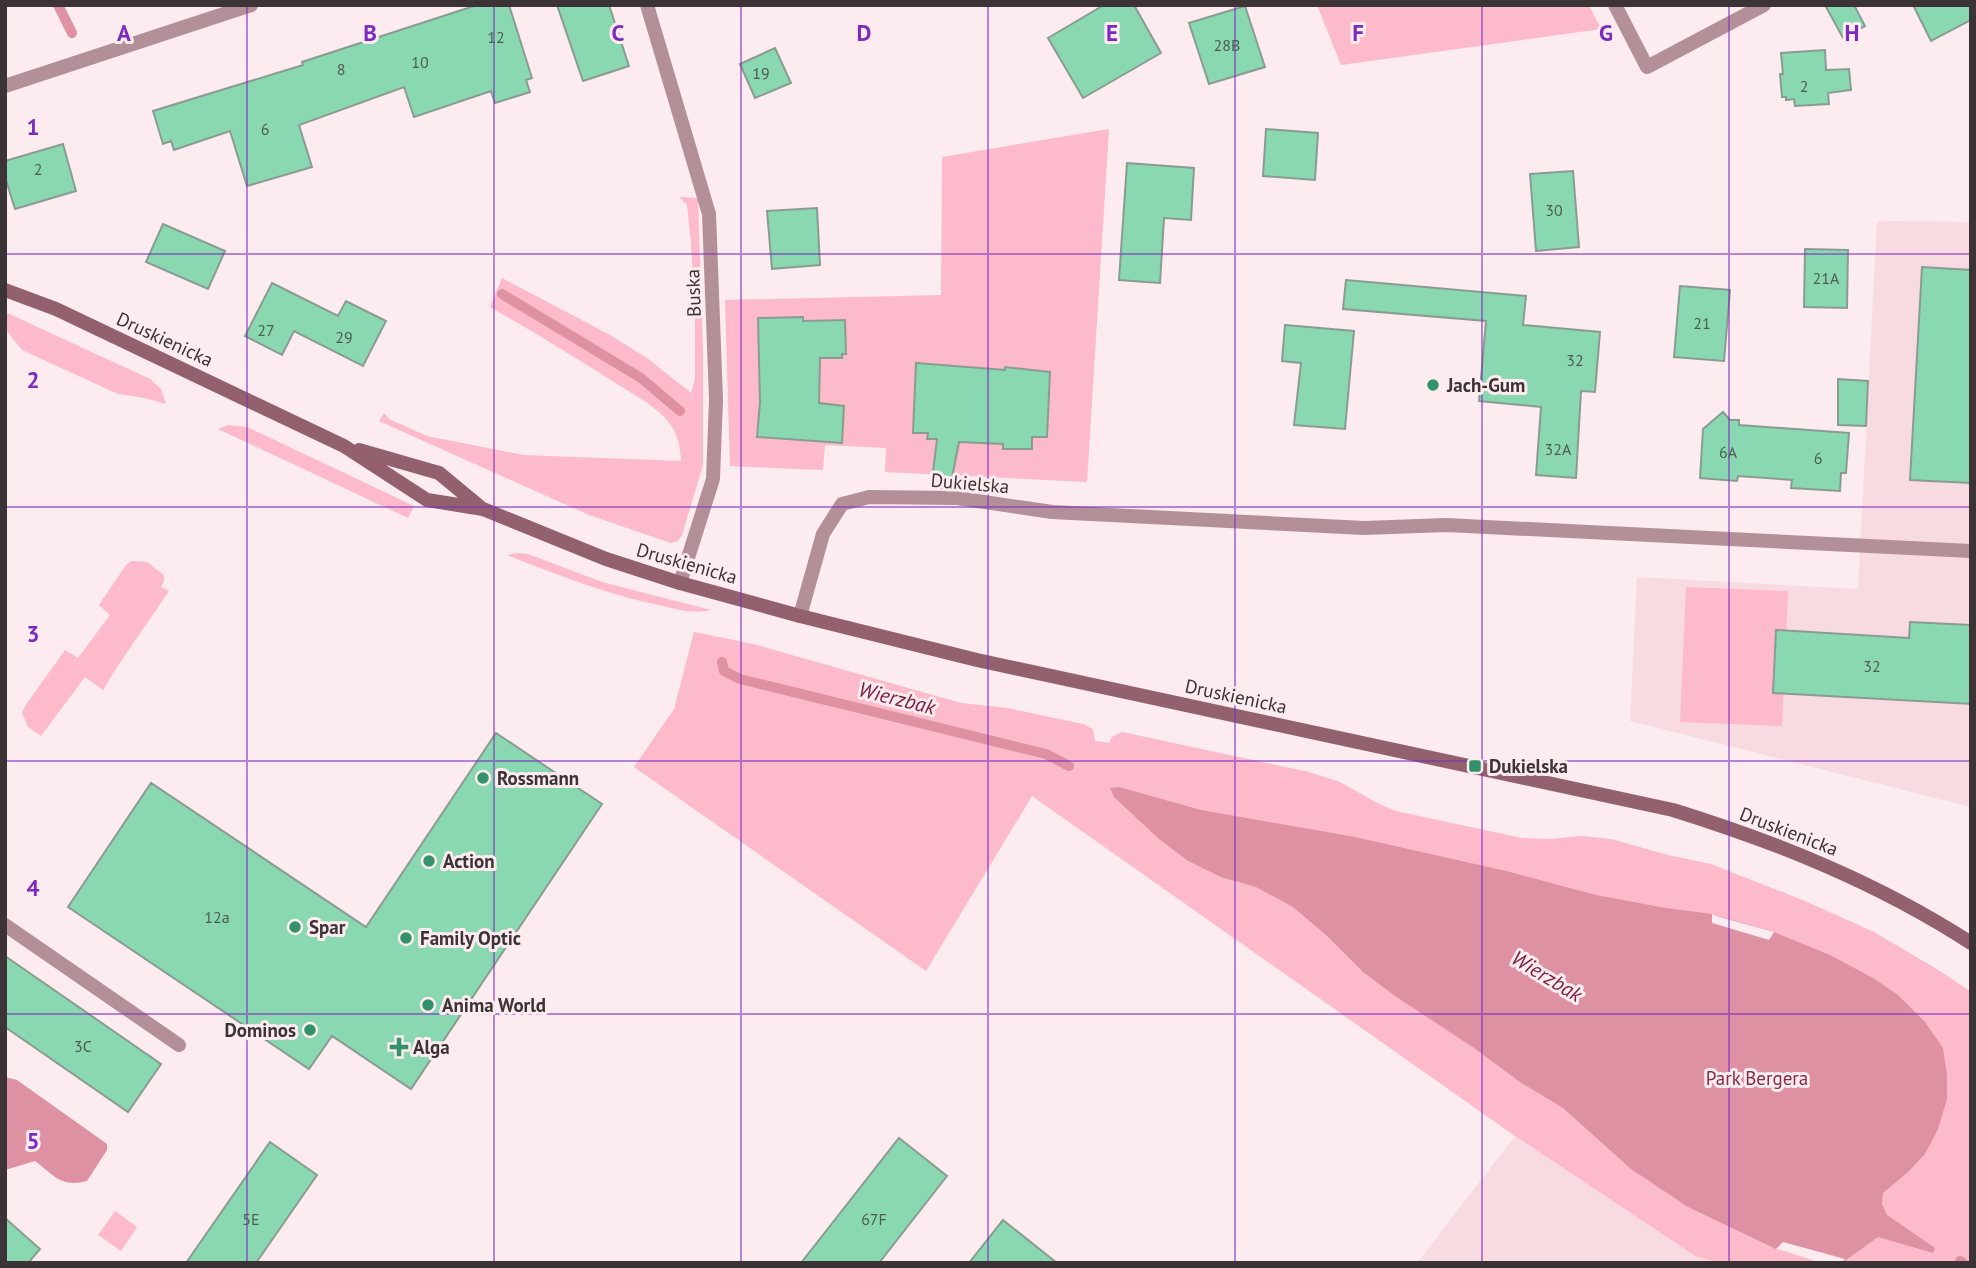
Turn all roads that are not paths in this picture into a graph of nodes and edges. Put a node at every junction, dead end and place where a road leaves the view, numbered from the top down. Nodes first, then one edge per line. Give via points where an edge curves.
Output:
1 (251, 5) edge
2 (647, 5) edge
3 (1615, 5) edge
4 (1764, 5) edge
5 (5, 86) edge
6 (5, 290) edge
7 (344, 446) junction
8 (483, 509) junction
9 (1971, 551) edge
10 (680, 583) junction
11 (800, 616) junction
12 (5, 925) edge
13 (1971, 943) edge
14 (179, 1045) dead end

1 - 5 street
2 - 10 street, Buska via 709,214 714,468
3 - 4 street via 1647,67
6 - 7 street, Druskienicka via 56,309
7 - 8 street, Druskienicka via 439,473
7 - 8 street, Druskienicka via 427,500
8 - 10 street, Druskienicka via 606,559
9 - 11 street, Dukielska via 1446,525 1337,527 1052,512 957,498 869,497 842,504 822,534
10 - 11 street, Druskienicka
11 - 13 street, Druskienicka via 977,660 1674,810 1747,834 1877,888
12 - 14 street

